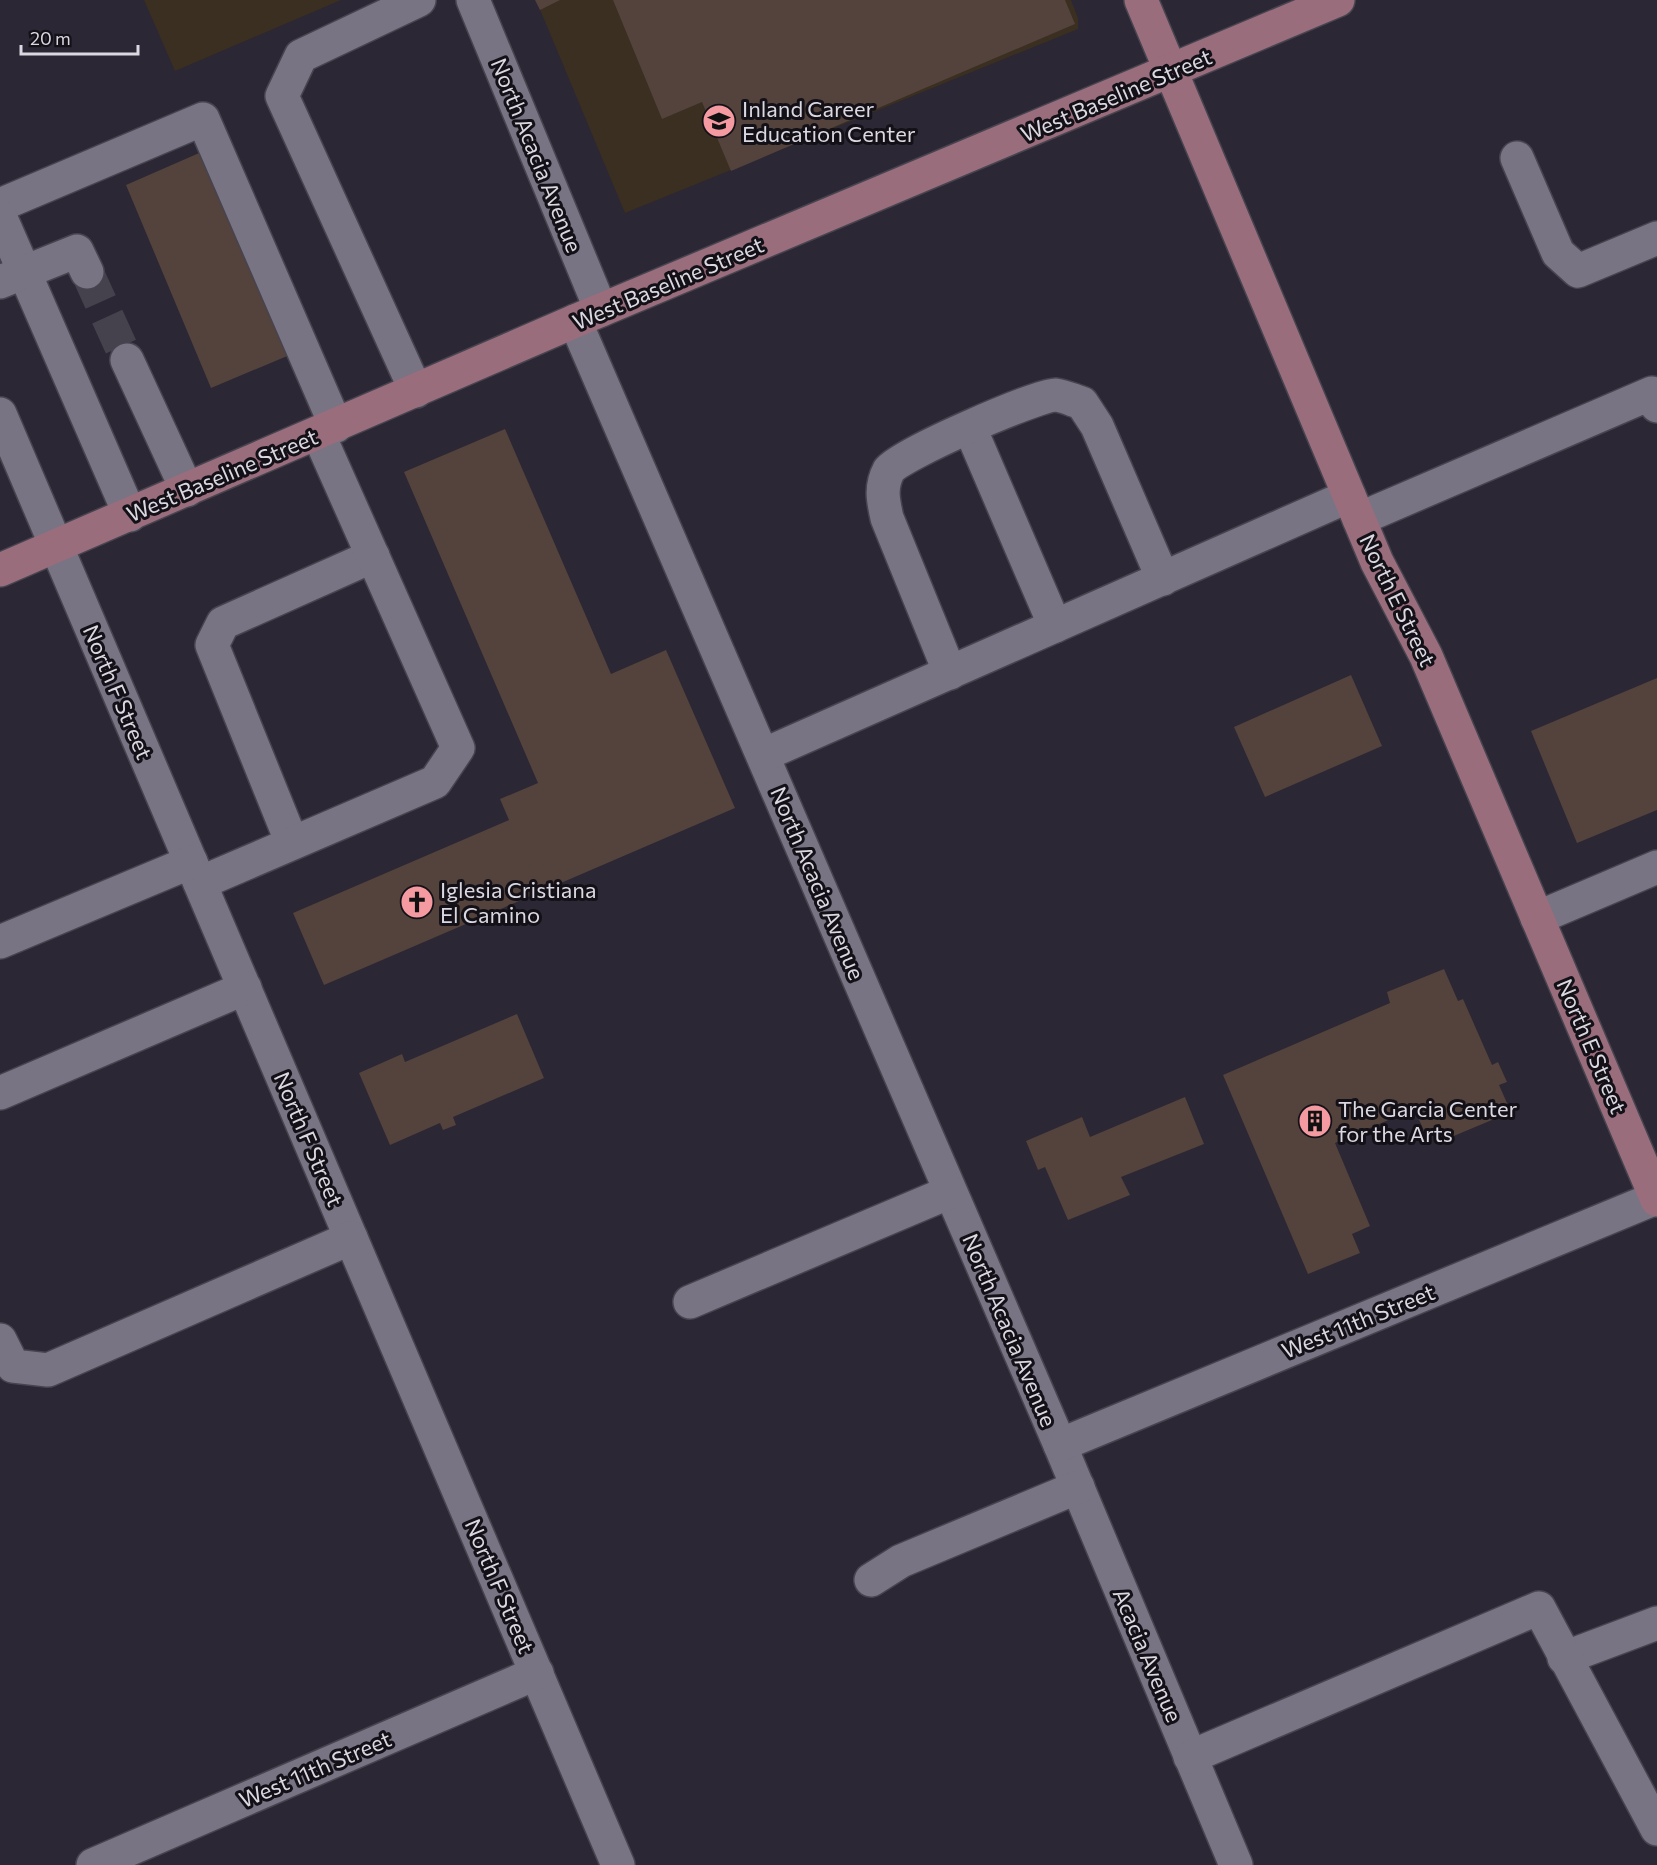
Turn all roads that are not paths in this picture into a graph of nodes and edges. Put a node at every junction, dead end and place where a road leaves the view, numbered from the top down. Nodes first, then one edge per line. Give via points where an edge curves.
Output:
1 (419, 0) edge
2 (473, 0) edge
3 (1141, 0) edge
4 (1338, 0) edge
5 (1171, 71) junction
6 (1517, 158) dead end
7 (0, 205) edge
8 (0, 216) edge
9 (1657, 238) edge
10 (87, 272) tunnel mouth
11 (12, 277) edge
12 (588, 316) junction
13 (127, 360) tunnel mouth
14 (416, 391) junction
15 (1657, 406) edge
16 (0, 414) edge
17 (970, 428) junction
18 (327, 430) junction
19 (187, 490) junction
20 (1354, 507) junction
21 (130, 515) junction
22 (56, 546) junction
23 (373, 556) junction
24 (0, 570) edge
25 (1163, 579) junction
26 (1055, 626) junction
27 (950, 673) junction
28 (763, 755) junction
29 (292, 843) junction
30 (1657, 867) edge
31 (195, 872) junction
32 (1537, 918) junction
33 (0, 942) edge
34 (245, 988) junction
35 (0, 1093) edge
36 (950, 1192) junction
37 (1657, 1199) edge
38 (351, 1238) junction
39 (690, 1302) dead end
40 (0, 1340) edge
41 (1060, 1445) junction
42 (1078, 1487) junction
43 (871, 1580) dead end
44 (1657, 1623) edge
45 (1564, 1658) junction
46 (537, 1673) junction
47 (1190, 1757) junction
48 (1657, 1829) edge
49 (93, 1865) edge
50 (618, 1865) edge
51 (1236, 1865) edge

1 - 14 street via 301,56 282,96
2 - 12 street, North Acacia Avenue
3 - 5 main road, North E Street
4 - 5 main road, West Baseline Street
5 - 12 main road, West Baseline Street
5 - 20 main road, North E Street
6 - 9 street via 1557,253 1578,271
7 - 18 street via 202,119
8 - 11 street
10 - 11 street via 77,251
11 - 21 street
12 - 14 main road, West Baseline Street
12 - 28 street, North Acacia Avenue
13 - 19 street
14 - 18 main road, West Baseline Street
15 - 20 street via 1652,393
16 - 22 street, North F Street
17 - 25 street via 1056,395 1082,403 1097,426
17 - 26 street
17 - 27 street via 890,467 881,492 887,518
18 - 19 main road, West Baseline Street
18 - 23 street
19 - 21 main road, West Baseline Street
20 - 25 street
20 - 32 main road, North E Street via 1377,562 1426,656
21 - 22 main road, West Baseline Street
22 - 24 main road, West Baseline Street
22 - 31 street, North F Street
23 - 29 street via 223,623 212,645
23 - 29 street via 458,748 435,782
25 - 26 street
26 - 27 street
27 - 28 street
28 - 36 street, North Acacia Avenue
29 - 31 street
30 - 32 street
31 - 33 street
31 - 34 street, North F Street
32 - 37 main road, North E Street
34 - 35 street
34 - 38 street, North F Street
36 - 39 street
36 - 41 street, North Acacia Avenue
37 - 41 street, West 11th Street
38 - 40 street via 48,1370 13,1366
38 - 46 street, North F Street
41 - 42 street, Acacia Avenue
42 - 43 street via 902,1561
42 - 47 street, Acacia Avenue
44 - 45 street
45 - 47 street via 1539,1608
45 - 48 street
46 - 49 street, West 11th Street
46 - 50 street, North F Street
47 - 51 street, Acacia Avenue

